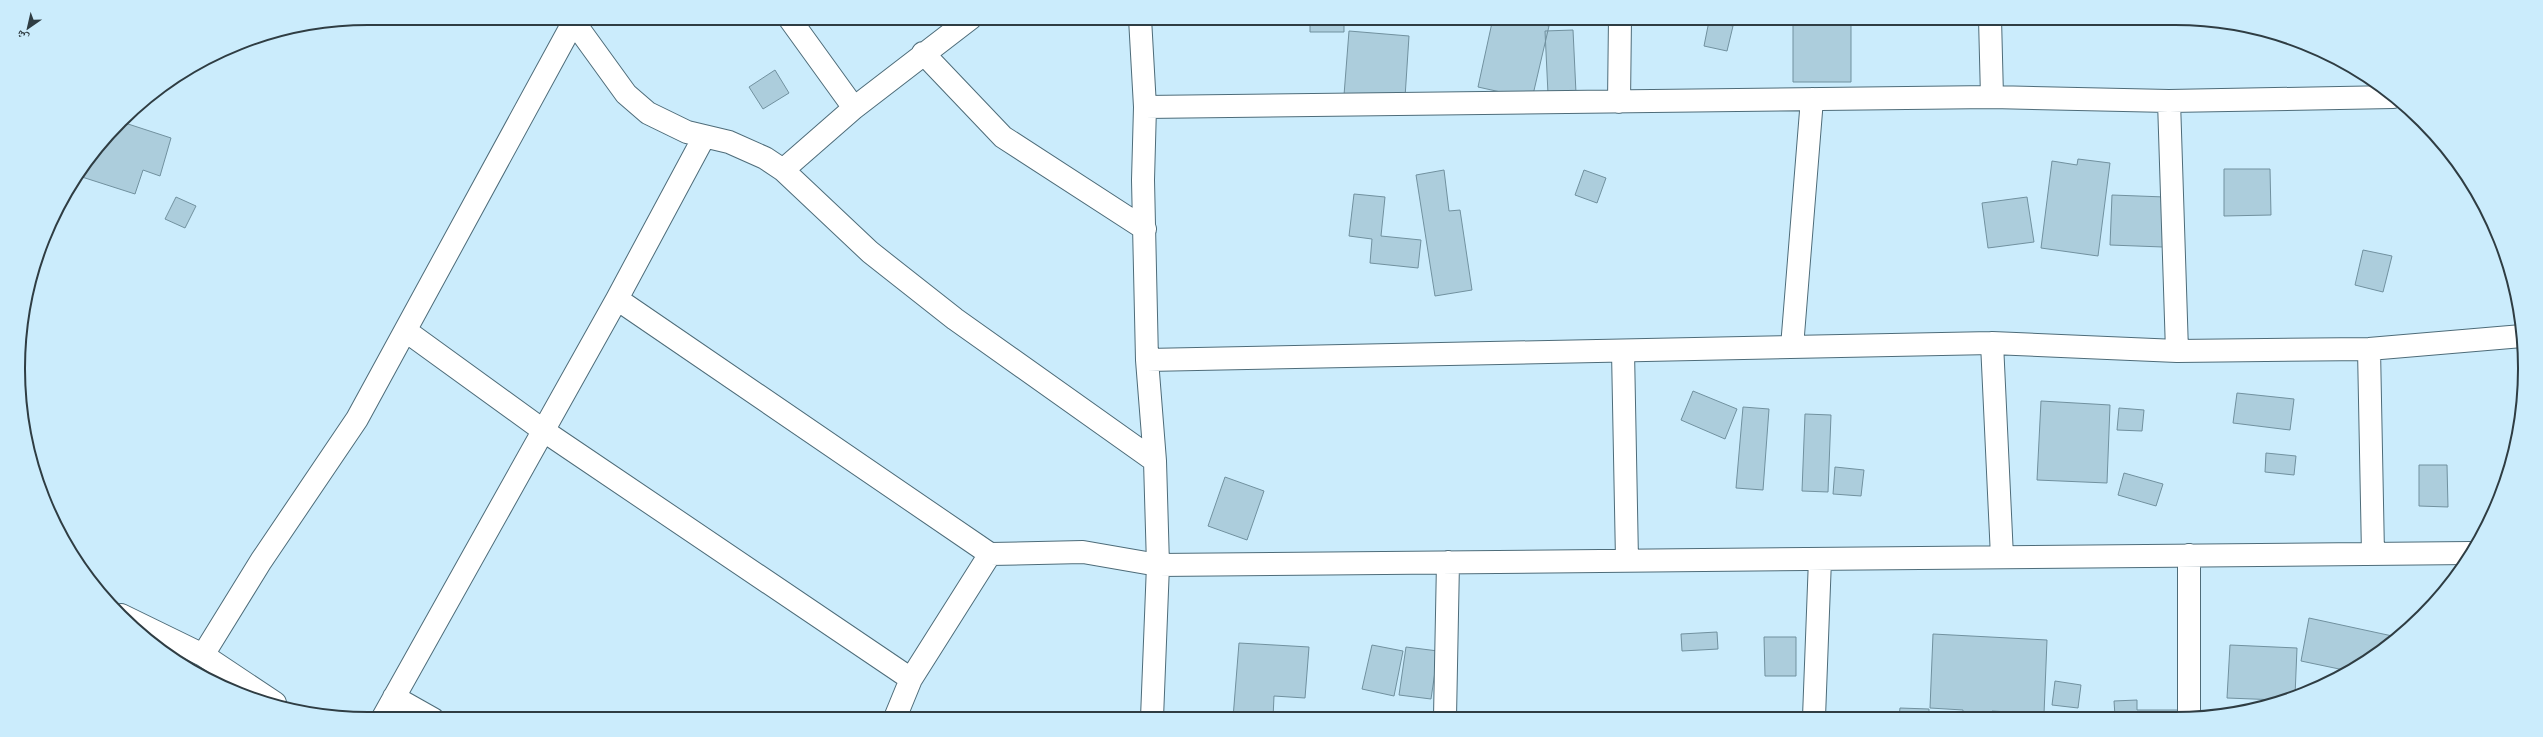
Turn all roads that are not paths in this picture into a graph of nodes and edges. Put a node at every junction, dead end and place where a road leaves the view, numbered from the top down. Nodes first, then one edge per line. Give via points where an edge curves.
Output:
1 (569, 25) edge
2 (576, 25) edge
3 (794, 25) edge
4 (961, 25) edge
5 (1140, 25) edge
6 (1620, 25) edge
7 (1990, 25) edge
8 (923, 52) junction
9 (2378, 92) edge
10 (1992, 96) junction
11 (1812, 99) junction
12 (2169, 101) junction
13 (1619, 102) junction
14 (1145, 107) junction
15 (854, 108) junction
16 (704, 138) junction
17 (783, 170) junction
18 (1145, 229) junction
19 (617, 299) junction
20 (406, 331) junction
21 (2516, 336) edge
22 (1992, 343) junction
23 (1792, 347) junction
24 (2369, 349) junction
25 (1623, 351) junction
26 (2177, 351) junction
27 (1147, 360) junction
28 (544, 431) junction
29 (1155, 461) junction
30 (2464, 553) edge
31 (990, 554) junction
32 (2373, 554) junction
33 (2190, 555) junction
34 (2002, 557) junction
35 (1820, 559) junction
36 (1626, 560) junction
37 (1448, 562) junction
38 (1158, 565) junction
39 (139, 624) edge
40 (203, 655) junction
41 (910, 679) junction
42 (264, 696) edge
43 (394, 697) junction
44 (2189, 711) edge
45 (386, 712) edge
46 (421, 712) edge
47 (897, 712) edge
48 (1152, 712) edge
49 (1445, 712) edge
50 (1814, 712) edge

1 - 20 street
2 - 16 street via 626,94 648,113 668,125
3 - 15 street
4 - 8 street
5 - 14 street
6 - 13 street
7 - 10 street
8 - 15 street
8 - 18 street via 1003,137
9 - 12 street
10 - 11 street
10 - 12 street
11 - 13 street
11 - 23 street
12 - 26 street
13 - 14 street
14 - 18 street
15 - 17 street
16 - 17 street via 747,148
16 - 19 street
17 - 29 street via 870,252 949,315
18 - 27 street
19 - 28 street
19 - 31 street
20 - 28 street
20 - 40 street via 357,419 261,561
21 - 24 street
22 - 23 street
22 - 26 street
22 - 34 street
23 - 25 street
24 - 26 street
24 - 32 street
25 - 27 street
25 - 36 street
27 - 29 street
28 - 41 street
28 - 43 street
29 - 38 street
30 - 32 street
31 - 38 street via 1083,552
31 - 41 street
32 - 33 street
33 - 34 street
33 - 44 street
34 - 35 street
35 - 36 street
35 - 50 street
36 - 37 street
37 - 38 street
37 - 49 street
38 - 48 street
39 - 40 street
40 - 42 street
41 - 47 street
43 - 45 street
43 - 46 street

